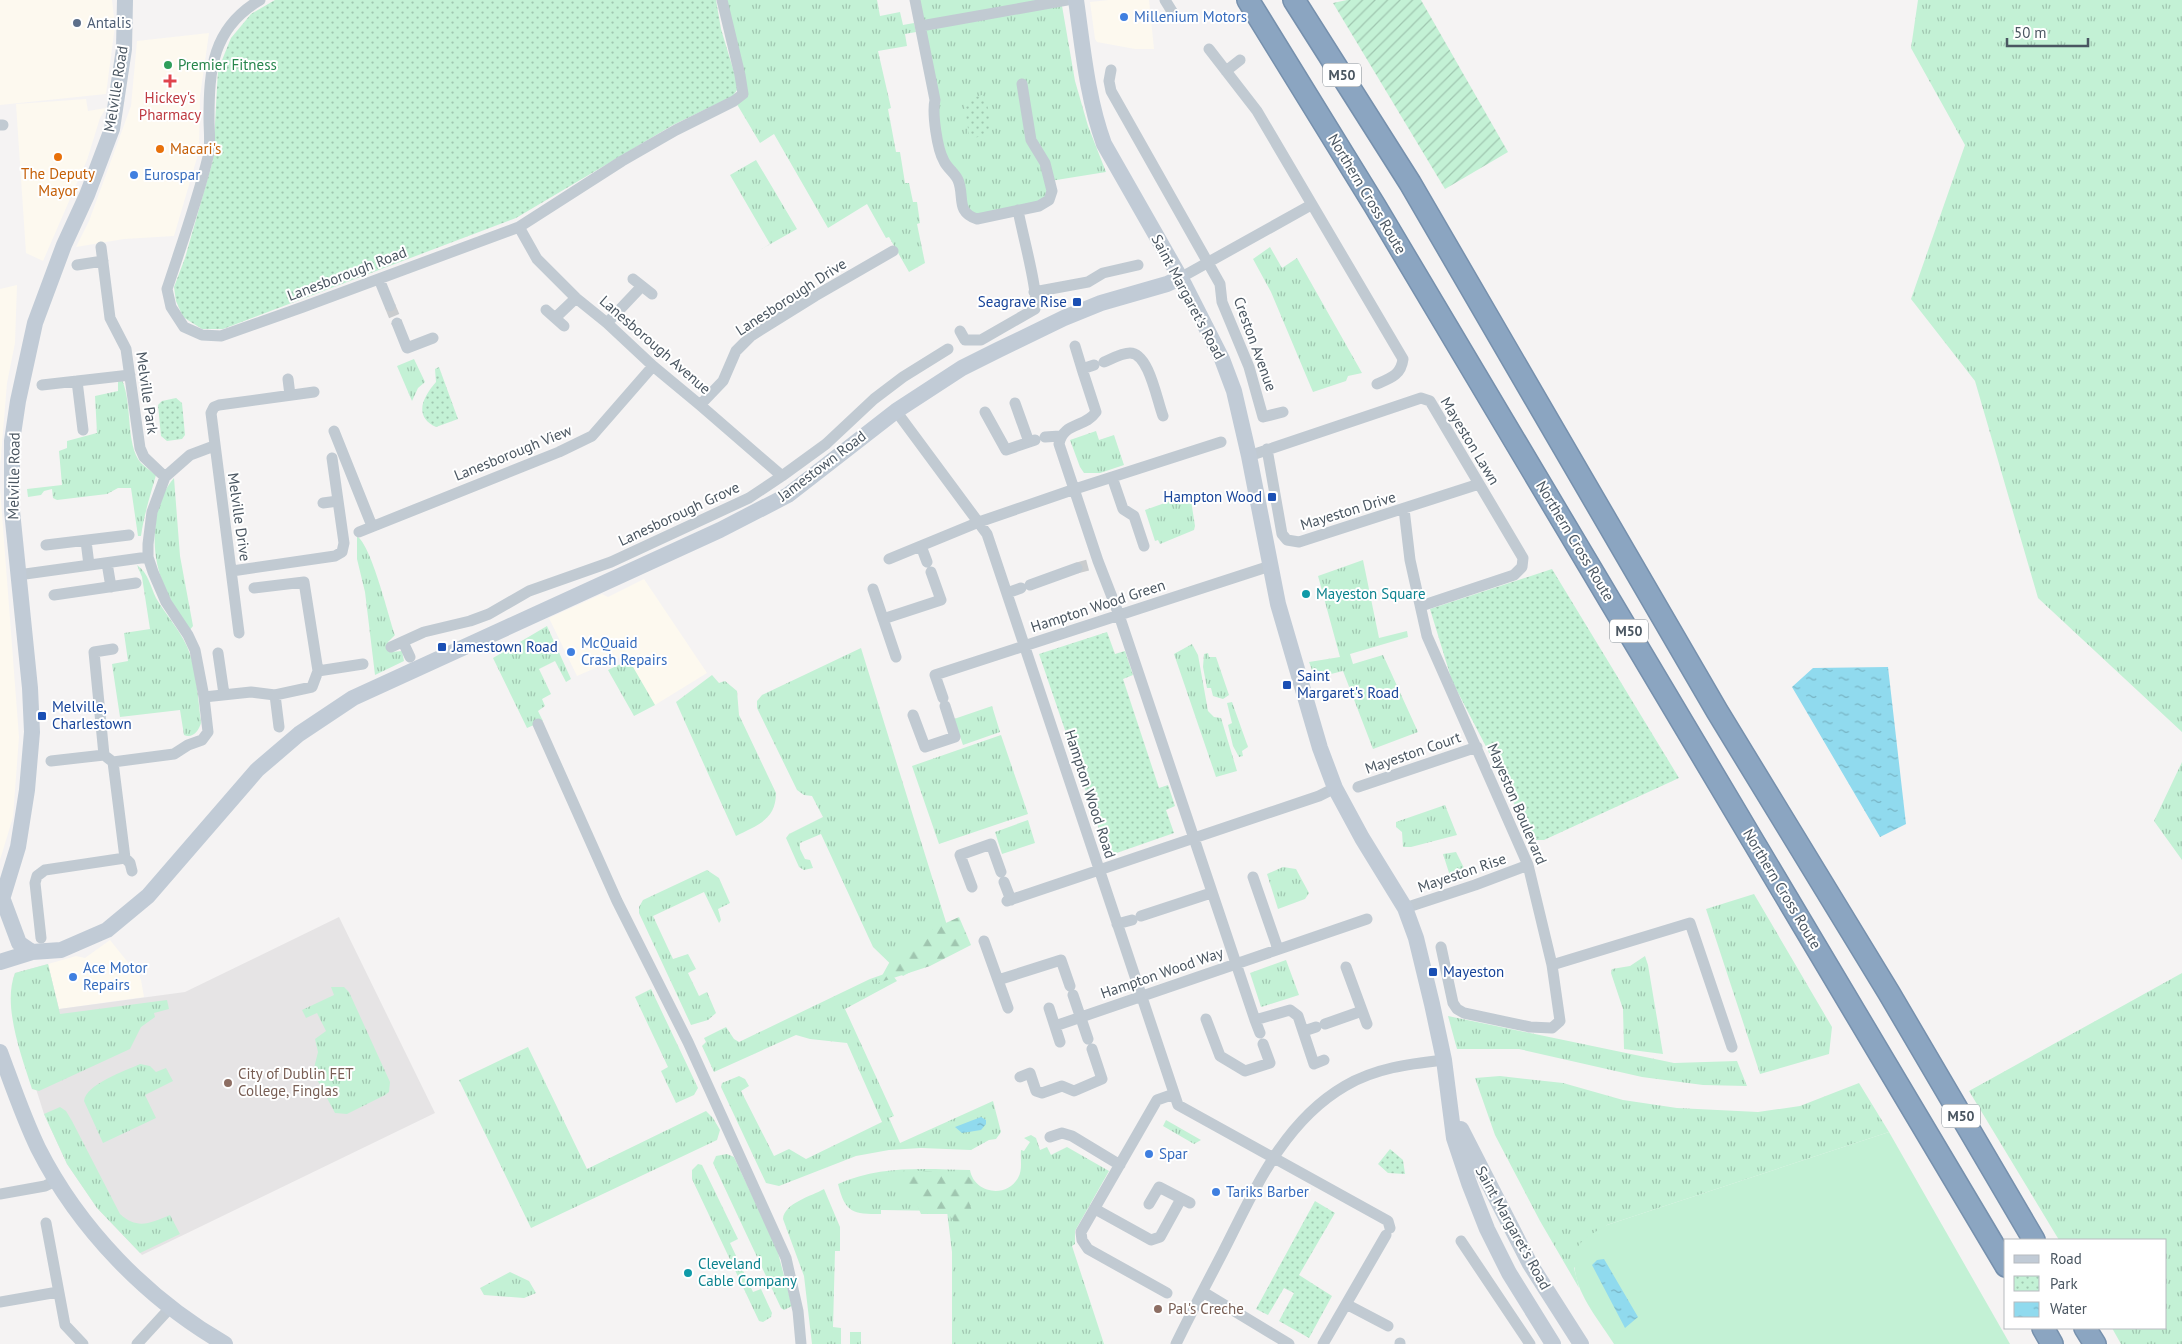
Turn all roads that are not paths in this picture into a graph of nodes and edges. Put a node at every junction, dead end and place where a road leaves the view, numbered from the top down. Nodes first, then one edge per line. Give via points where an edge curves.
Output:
1 (125, 0) edge
2 (260, 0) edge
3 (722, 0) edge
4 (915, 0) edge
5 (1068, 0) edge
6 (1076, 0) edge
7 (1165, 0) edge
8 (1248, 0) edge
9 (1294, 0) edge
10 (1173, 13) dead end
11 (921, 26) junction
12 (1209, 50) dead end
13 (1240, 60) dead end
14 (1111, 70) dead end
15 (1226, 71) junction
16 (1022, 84) dead end
17 (1311, 205) junction
18 (1018, 210) junction
19 (519, 227) junction
20 (102, 247) dead end
21 (893, 251) dead end
22 (103, 261) junction
23 (1210, 262) junction
24 (77, 265) dead end
25 (1138, 265) dead end
26 (1180, 278) junction
27 (378, 280) junction
28 (1034, 292) junction
29 (652, 294) dead end
30 (576, 298) junction
31 (390, 306) tunnel mouth
32 (397, 322) tunnel mouth
33 (607, 323) junction
34 (564, 326) dead end
35 (960, 331) dead end
36 (432, 338) dead end
37 (1075, 346) dead end
38 (944, 356) dead end
39 (1093, 365) junction
40 (653, 366) junction
41 (130, 375) junction
42 (288, 379) dead end
43 (77, 381) junction
44 (1377, 384) dead end
45 (42, 385) dead end
46 (314, 392) dead end
47 (290, 395) junction
48 (1014, 404) dead end
49 (700, 405) junction
50 (896, 411) junction
51 (985, 412) dead end
52 (1283, 412) dead end
53 (1163, 416) dead end
54 (83, 430) dead end
55 (334, 431) dead end
56 (1060, 436) junction
57 (1036, 440) junction
58 (1221, 442) dead end
59 (214, 446) junction
60 (1267, 449) junction
61 (1249, 456) junction
62 (332, 458) dead end
63 (165, 476) junction
64 (782, 476) junction
65 (1112, 476) junction
66 (1479, 484) junction
67 (1075, 489) junction
68 (338, 501) junction
69 (323, 503) dead end
70 (1404, 510) junction
71 (979, 522) junction
72 (372, 526) junction
73 (359, 532) dead end
74 (129, 535) dead end
75 (86, 541) junction
76 (46, 545) dead end
77 (921, 546) junction
78 (1144, 546) dead end
79 (148, 557) junction
80 (889, 559) dead end
81 (107, 563) junction
82 (89, 565) junction
83 (1088, 565) junction
84 (1270, 566) junction
85 (232, 571) junction
86 (18, 575) junction
87 (136, 583) dead end
88 (111, 587) junction
89 (254, 588) dead end
90 (873, 589) dead end
91 (1007, 592) junction
92 (54, 595) dead end
93 (1421, 606) junction
94 (1119, 615) junction
95 (883, 619) junction
96 (239, 632) dead end
97 (403, 642) junction
98 (1026, 645) junction
99 (391, 647) dead end
100 (113, 650) dead end
101 (218, 653) dead end
102 (410, 657) dead end
103 (896, 658) dead end
104 (363, 664) dead end
105 (318, 671) junction
106 (224, 694) junction
107 (275, 695) junction
108 (204, 697) junction
109 (913, 715) dead end
110 (538, 724) dead end
111 (279, 726) dead end
112 (1477, 747) junction
113 (108, 759) junction
114 (51, 761) dead end
115 (1358, 787) dead end
116 (1335, 788) junction
117 (1193, 838) junction
118 (125, 858) junction
119 (1528, 865) junction
120 (1099, 870) junction
121 (132, 871) dead end
122 (1253, 877) dead end
123 (972, 887) dead end
124 (1212, 893) junction
125 (1, 903) edge
126 (1405, 908) junction
127 (1367, 919) dead end
128 (1117, 924) junction
129 (41, 938) dead end
130 (984, 941) dead end
131 (1442, 947) dead end
132 (1278, 949) junction
133 (32, 952) junction
134 (0, 962) edge
135 (1235, 964) junction
136 (1552, 965) junction
137 (1346, 967) dead end
138 (998, 980) junction
139 (1141, 996) junction
140 (1008, 1008) dead end
141 (1049, 1008) dead end
142 (1362, 1011) junction
143 (1081, 1017) junction
144 (1206, 1020) dead end
145 (1255, 1020) junction
146 (1367, 1024) dead end
147 (1054, 1026) junction
148 (1304, 1031) junction
149 (1060, 1042) dead end
150 (1732, 1047) dead end
151 (0, 1052) edge
152 (1324, 1060) dead end
153 (1444, 1060) junction
154 (1020, 1077) dead end
155 (6, 1085) edge
156 (1174, 1094) junction
157 (1452, 1109) junction
158 (1050, 1137) dead end
159 (1273, 1158) junction
160 (1120, 1165) junction
161 (56, 1180) junction
162 (0, 1194) edge
163 (1149, 1204) dead end
164 (1095, 1209) junction
165 (1142, 1221) dead end
166 (46, 1223) dead end
167 (1136, 1231) junction
168 (2033, 1239) edge
169 (1461, 1241) dead end
170 (1525, 1255) junction
171 (2004, 1263) edge
172 (1506, 1266) junction
173 (58, 1292) junction
174 (1203, 1292) junction
175 (1166, 1293) dead end
176 (0, 1302) edge
177 (1346, 1304) junction
178 (170, 1308) junction
179 (1388, 1326) dead end
180 (2044, 1329) edge
181 (2087, 1329) edge
182 (83, 1344) edge
183 (136, 1344) edge
184 (225, 1344) edge
185 (801, 1344) edge
186 (1176, 1344) edge
187 (1288, 1344) edge
188 (1323, 1344) edge
189 (1530, 1344) edge
190 (1553, 1344) edge
191 (1581, 1344) edge
192 (2052, 1344) edge
193 (2095, 1344) edge

1 - 86 street, Melville Road via 124,49 112,130 35,324 18,401 11,474
2 - 27 street, Lanesborough Road via 237,18 215,52 208,89 208,155 167,289 171,307 184,327 202,336 221,336
3 - 19 street, Lanesborough Road via 743,94 645,148
4 - 11 street
5 - 11 street
6 - 26 street, Saint Margaret's Road via 1093,115 1104,144
7 - 10 street
8 - 171 highway, Northern Cross Route / M50 via 1375,206
9 - 168 highway, M50 via 1410,183 1717,711 1889,993
11 - 18 street via 935,100 932,112 943,160 958,180 963,209 977,219
12 - 15 street
13 - 15 street
14 - 23 street via 1111,91
15 - 17 street via 1257,111
16 - 18 street via 1031,140 1045,163 1052,191 1049,200 1039,206
17 - 23 street
17 - 44 street via 1403,359 1401,370
18 - 28 street
19 - 27 street, Lanesborough Road
19 - 30 street, Lanesborough Avenue via 537,259
20 - 22 street, Melville Park
21 - 49 street, Lanesborough Drive via 751,336 736,351 723,381
22 - 24 street
22 - 41 street, Melville Park via 110,318 126,349
23 - 26 street
23 - 52 street, Creston Avenue via 1220,284 1222,302 1249,367 1263,417
25 - 28 street via 1103,273 1088,282
26 - 50 street, Jamestown Road via 1064,318 962,368
26 - 61 street, Saint Margaret's Road via 1222,359 1234,391
27 - 31 street
28 - 35 street via 1036,305 1033,312 981,340 966,340
29 - 33 street via 638,283
30 - 33 street, Lanesborough Avenue
30 - 34 street via 551,314
32 - 36 street via 407,348
33 - 40 street, Lanesborough Avenue
37 - 39 street
38 - 64 street, Lanesborough Grove via 903,377 826,444
39 - 53 street via 1129,353 1138,355 1145,363
39 - 56 street via 1096,412 1090,420 1067,429
40 - 49 street, Lanesborough Avenue
40 - 72 street, Lanesborough View via 592,436
41 - 43 street
41 - 63 street, Melville Park via 140,448 144,457
42 - 47 street
43 - 45 street
43 - 54 street
46 - 47 street
47 - 59 street, Melville Drive via 214,408 211,413
48 - 57 street
49 - 64 street, Lanesborough Avenue
50 - 71 street, Hampton Wood Road
50 - 133 street, Jamestown Road via 788,495 720,530 353,698 299,734 257,770 148,896 107,930 61,950
51 - 57 street via 1006,450
55 - 72 street
56 - 57 street
56 - 67 street via 1059,444
58 - 65 street
59 - 63 street via 190,455
59 - 85 street, Melville Drive
60 - 61 street, Mayeston Lawn
60 - 66 street, Mayeston Lawn via 1420,398 1430,401
60 - 70 street, Mayeston Drive via 1282,534 1287,540 1299,542
61 - 84 street, Saint Margaret's Road
62 - 68 street
63 - 79 street via 152,512
64 - 97 street, Lanesborough Grove via 749,498 611,562 529,591 483,616 424,632
65 - 67 street
65 - 78 street via 1123,509 1134,516
66 - 70 street, Mayeston Drive
66 - 93 street, Mayeston Lawn via 1523,558 1522,567 1514,575
67 - 71 street
67 - 83 street
68 - 69 street
68 - 85 street via 344,544 342,552 335,556
70 - 93 street, Mayeston Boulevard via 1410,560
71 - 77 street
71 - 91 street, Hampton Wood Road
72 - 73 street, Lanesborough View
74 - 75 street
75 - 76 street
75 - 82 street
77 - 80 street
77 - 95 street via 941,600
79 - 81 street
79 - 108 street via 166,602 195,650
81 - 82 street
81 - 88 street
82 - 86 street
83 - 91 street
83 - 94 street
84 - 94 street, Hampton Wood Green
84 - 116 street, Saint Margaret's Road via 1294,663
85 - 96 street, Melville Drive
86 - 125 street, Melville Road via 32,732 18,847
87 - 88 street
88 - 92 street
89 - 105 street via 304,582
90 - 95 street
91 - 98 street, Hampton Wood Road
93 - 112 street, Mayeston Boulevard via 1427,636
94 - 98 street, Hampton Wood Green
94 - 117 street
95 - 103 street
97 - 99 street, Lanesborough Grove
97 - 102 street
98 - 109 street, Hampton Wood Green via 935,675 955,737 925,747
98 - 120 street, Hampton Wood Road
100 - 113 street via 94,652
101 - 106 street
104 - 105 street
105 - 107 street via 312,687
106 - 107 street via 251,692
106 - 108 street
107 - 111 street
108 - 113 street via 208,732 202,740 174,754
110 - 185 street via 617,902 688,1042 782,1250 795,1294
112 - 115 street, Mayeston Court
112 - 119 street, Mayeston Boulevard
113 - 114 street
113 - 118 street
116 - 117 street
116 - 126 street, Saint Margaret's Road
117 - 120 street
117 - 124 street
118 - 121 street
118 - 129 street via 45,870 37,876 35,884
119 - 126 street, Mayeston Rise
119 - 136 street, Mayeston Boulevard
120 - 123 street via 1009,901 991,844 960,854
120 - 128 street, Hampton Wood Road
122 - 132 street
124 - 128 street
124 - 135 street
125 - 133 street via 19,943
126 - 153 street, Saint Margaret's Road via 1416,938
127 - 132 street, Hampton Wood Way
128 - 139 street, Hampton Wood Road
130 - 138 street
131 - 136 street, Mayeston Boulevard via 1457,1009 1530,1027 1552,1028 1560,1022
132 - 135 street, Hampton Wood Way
133 - 134 street, Jamestown Road
135 - 139 street, Hampton Wood Way
135 - 145 street
136 - 150 street via 1690,923
137 - 142 street
138 - 140 street
138 - 143 street via 1062,960
139 - 143 street, Hampton Wood Way
139 - 156 street, Hampton Wood Road
141 - 147 street
142 - 146 street
142 - 148 street
143 - 147 street, Hampton Wood Way
143 - 154 street via 1102,1079 1074,1091 1062,1086 1042,1093 1036,1091 1030,1073
144 - 145 street via 1220,1056 1245,1071 1270,1063
145 - 148 street via 1290,1010 1298,1016
147 - 149 street
148 - 152 street via 1314,1064
151 - 155 street
153 - 157 street, Saint Margaret's Road
153 - 159 street via 1390,1067 1346,1085 1300,1121
155 - 161 street
156 - 159 street, Hampton Wood Road via 1178,1105
156 - 160 street via 1157,1100
157 - 170 street, Saint Margaret's Road
157 - 172 street, Saint Margaret's Road via 1454,1138 1469,1183
158 - 160 street via 1062,1133 1072,1136
159 - 174 street
159 - 177 street, Hampton Wood Road via 1388,1221 1388,1232
160 - 164 street
161 - 162 street via 45,1186
161 - 178 street via 113,1254
163 - 167 street via 1159,1187 1185,1201 1160,1237 1151,1240
164 - 167 street
164 - 175 street via 1081,1232 1088,1250
165 - 167 street
166 - 173 street
169 - 189 street
170 - 172 street
170 - 191 street, Saint Margaret's Road
172 - 190 street, Saint Margaret's Road
173 - 176 street
173 - 182 street via 65,1324
174 - 186 street
174 - 187 street
177 - 179 street
177 - 188 street
178 - 183 street
178 - 184 street
180 - 192 highway
181 - 193 highway

